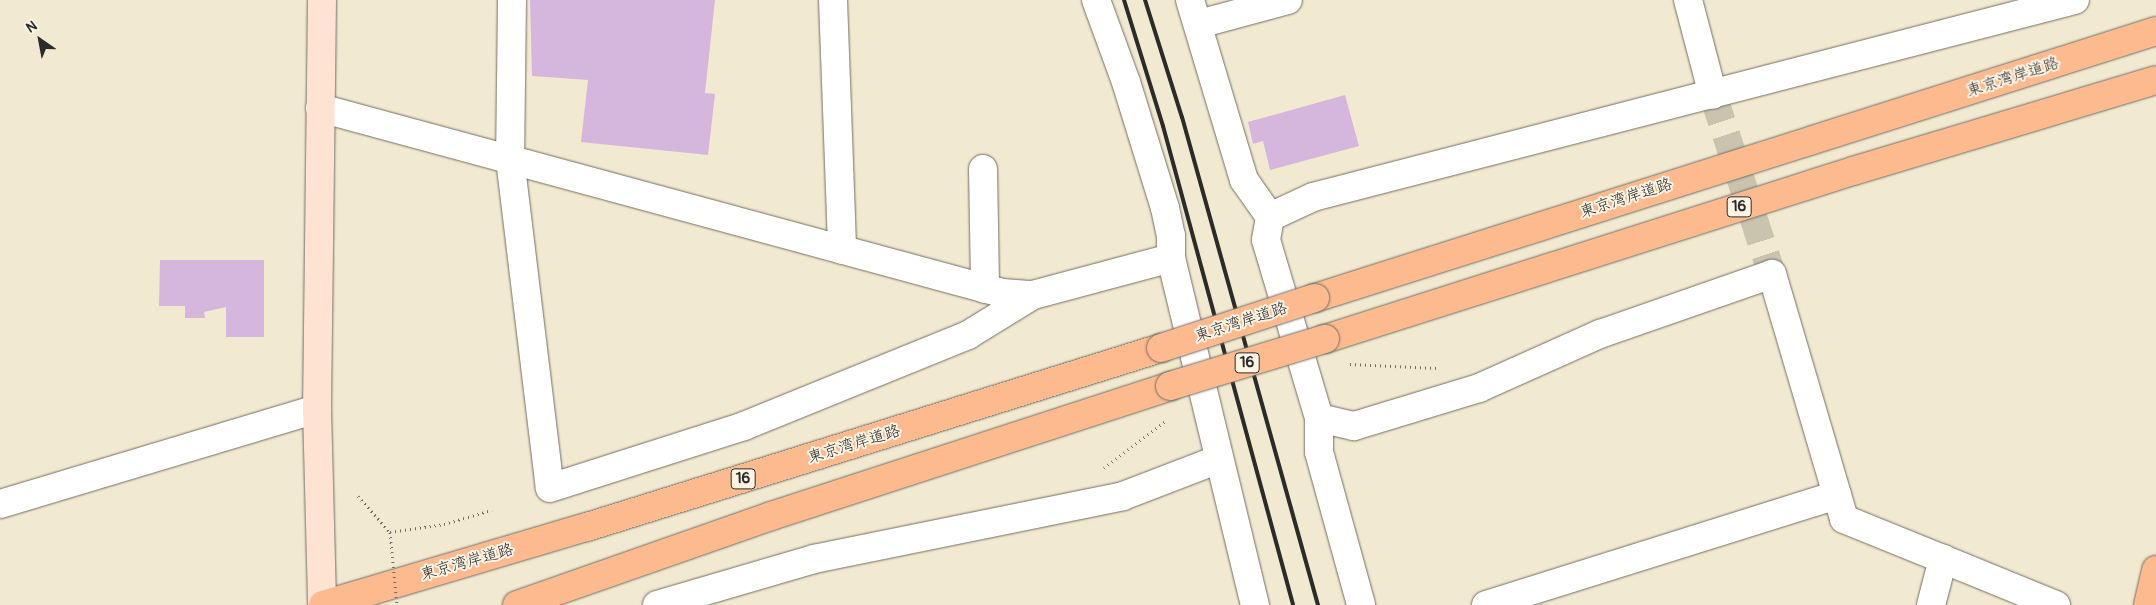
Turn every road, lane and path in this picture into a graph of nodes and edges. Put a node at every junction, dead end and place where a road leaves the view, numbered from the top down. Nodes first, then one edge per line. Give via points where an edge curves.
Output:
1 (322, 0) edge
2 (512, 0) edge
3 (833, 0) edge
4 (1096, 0) edge
5 (1288, 0) edge
6 (1688, 0) edge
7 (2075, 0) edge
8 (1194, 12) edge
9 (2156, 31) edge
10 (2156, 80) edge
11 (1713, 95) junction
12 (320, 108) junction
13 (510, 160) junction
14 (983, 169) dead end
15 (1270, 217) junction
16 (842, 250) junction
17 (1171, 258) junction
18 (985, 289) junction
19 (1033, 295) junction
20 (1346, 364) dead end
21 (1445, 369) dead end
22 (317, 409) junction
23 (1170, 418) dead end
24 (1319, 418) junction
25 (1217, 460) junction
26 (1099, 472) dead end
27 (1837, 495) junction
28 (358, 496) dead end
29 (0, 504) edge
30 (492, 510) dead end
31 (390, 532) junction
32 (1943, 559) junction
33 (2156, 570) edge
34 (670, 603) edge
35 (322, 605) edge
36 (397, 605) edge
37 (519, 605) edge
38 (1255, 605) edge
39 (1361, 605) edge
40 (1486, 605) edge
41 (1931, 605) edge
42 (2056, 605) edge
43 (2148, 605) edge

1 - 12 street
2 - 13 street
3 - 16 street
4 - 17 street via 1126,82 1165,208 1171,236
5 - 8 street
6 - 11 street
7 - 11 street
8 - 15 street via 1244,180
9 - 35 highway, 東京湾岸道路 / 16, bridge via 1161,348 614,519
10 - 37 highway, 16, bridge via 1853,171 1170,386 771,516
11 - 15 street via 1313,197
12 - 13 street
12 - 22 street
13 - 16 street
13 - 19 street via 550,488 753,422 968,335
14 - 18 street
15 - 24 street via 1266,240
16 - 18 street
17 - 19 street
17 - 25 street
18 - 19 street
20 - 21 path
22 - 29 street
22 - 35 street
23 - 26 path
24 - 27 street via 1354,426 1478,388 1600,334 1772,274
24 - 39 street via 1319,452
25 - 34 street via 1123,496 814,559
25 - 38 street
27 - 32 street via 1844,519
27 - 40 street
28 - 31 path
30 - 31 path via 444,524
31 - 36 path, bridge
32 - 41 street
32 - 42 street
33 - 43 highway

